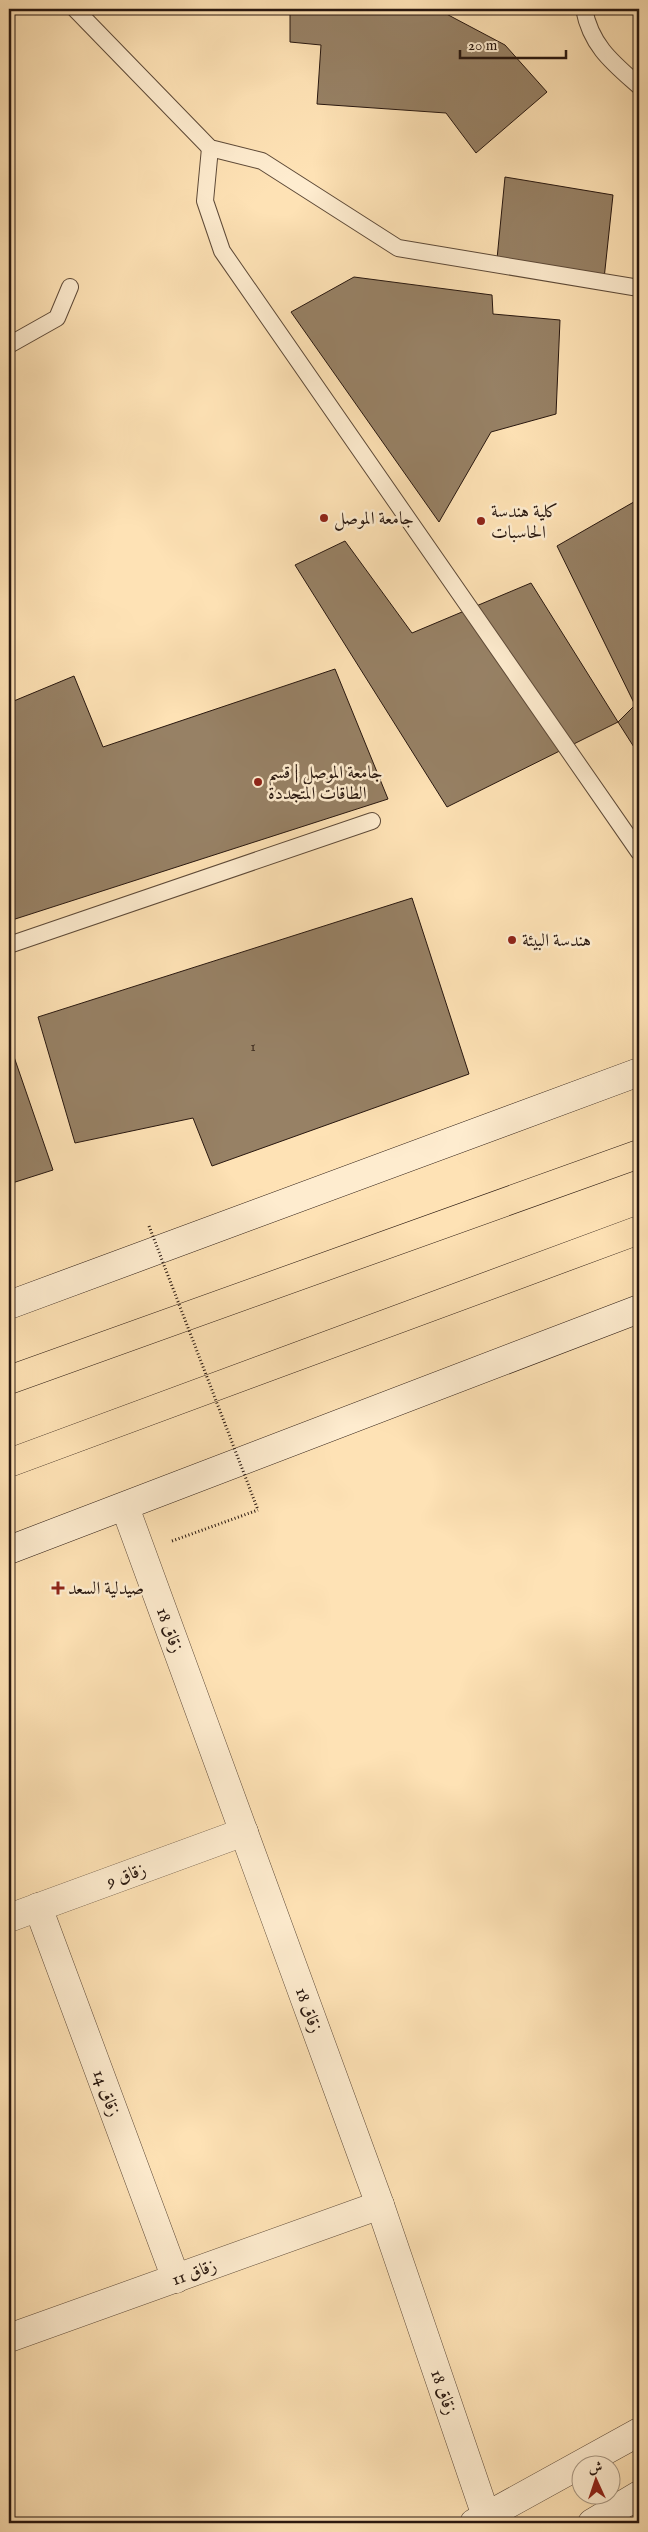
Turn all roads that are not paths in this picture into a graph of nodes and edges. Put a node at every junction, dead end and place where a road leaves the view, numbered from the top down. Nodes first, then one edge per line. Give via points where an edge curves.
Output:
1 (75, 9) edge
2 (584, 9) edge
3 (639, 86) edge
4 (210, 148) junction
5 (70, 287) dead end
6 (639, 288) edge
7 (9, 346) edge
8 (372, 821) dead end
9 (639, 852) edge
10 (9, 944) edge
11 (639, 1072) edge
12 (639, 1154) edge
13 (639, 1230) edge
14 (9, 1305) edge
15 (639, 1309) edge
16 (9, 1380) edge
17 (9, 1462) edge
18 (125, 1507) junction
19 (9, 1550) edge
20 (244, 1832) junction
21 (38, 1907) junction
22 (9, 1918) edge
23 (380, 2205) junction
24 (176, 2278) junction
25 (9, 2338) edge
26 (639, 2432) edge
27 (639, 2495) edge
28 (480, 2520) edge
29 (592, 2523) edge

1 - 4 lane
2 - 3 lane via 591,33 602,52
4 - 6 lane via 262,161 398,248
4 - 9 lane via 205,201 222,251
5 - 7 lane via 57,318
8 - 10 lane
11 - 14 street
12 - 16 highway
13 - 17 highway
15 - 18 street
18 - 19 street
18 - 20 street, زقاق 18
20 - 21 street, زقاق 9
20 - 23 street, زقاق 18
21 - 22 street, زقاق 9
21 - 24 street, زقاق 14
23 - 24 street, زقاق 11
23 - 28 street, زقاق 18
24 - 25 street, زقاق 11
26 - 28 street
27 - 29 street

